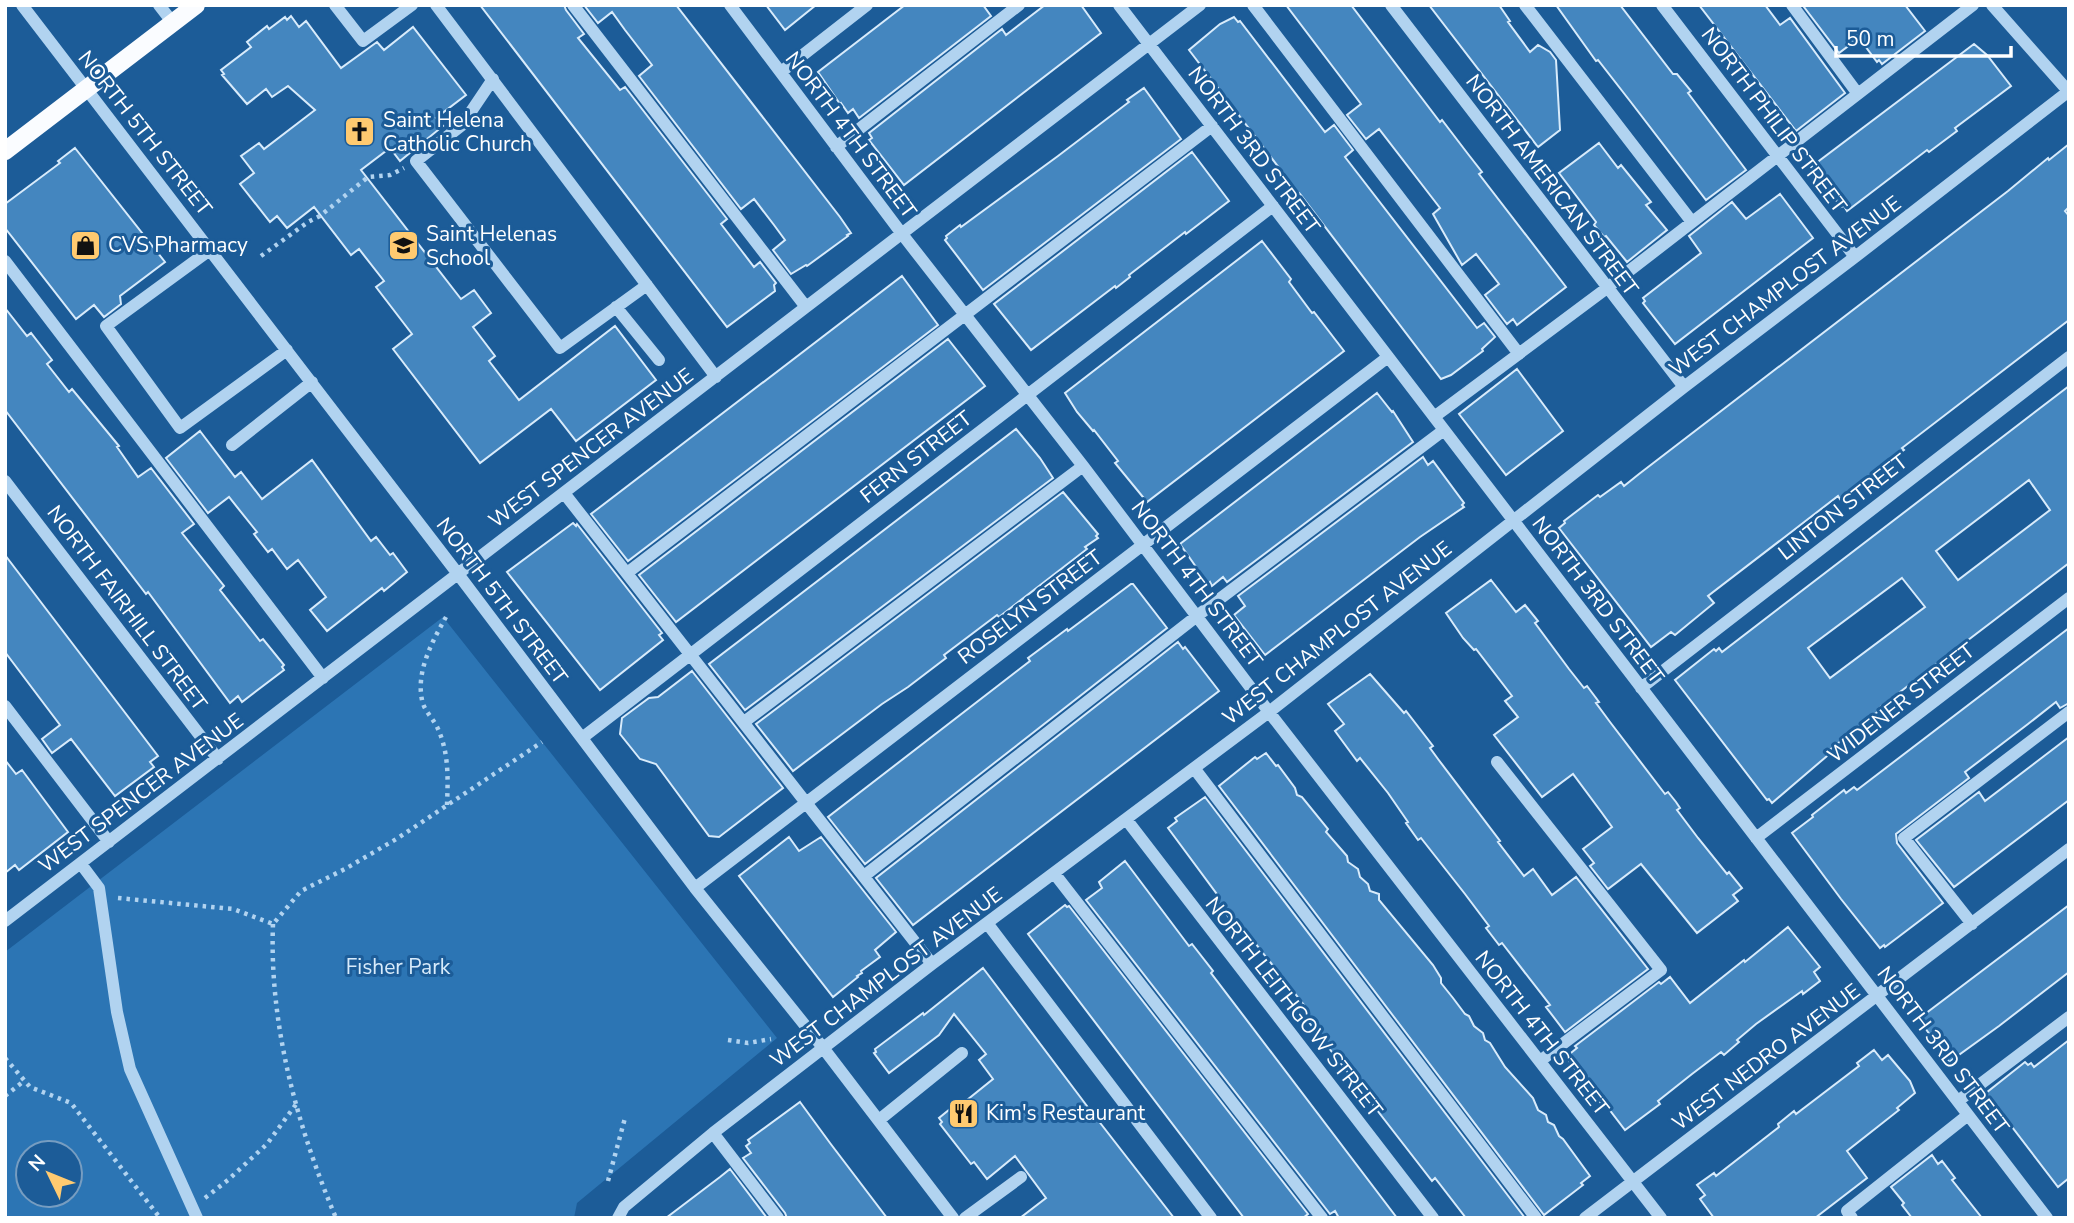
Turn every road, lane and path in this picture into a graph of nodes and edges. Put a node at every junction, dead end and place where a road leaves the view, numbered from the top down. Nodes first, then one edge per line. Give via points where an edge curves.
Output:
1 (22, 5) edge
2 (159, 5) edge
3 (335, 5) edge
4 (412, 5) edge
5 (436, 5) edge
6 (573, 5) edge
7 (730, 5) edge
8 (867, 5) edge
9 (1019, 5) edge
10 (1119, 5) edge
11 (1200, 5) edge
12 (1252, 5) edge
13 (1391, 5) edge
14 (1525, 5) edge
15 (1662, 5) edge
16 (1792, 5) edge
17 (1973, 5) edge
18 (1992, 5) edge
19 (189, 7) edge
20 (173, 23) junction
21 (1149, 44) junction
22 (781, 72) junction
23 (493, 79) junction
24 (86, 88) junction
25 (2068, 91) edge
26 (1858, 94) junction
27 (1212, 127) junction
28 (836, 147) junction
29 (5, 151) edge
30 (1777, 156) junction
31 (416, 161) junction
32 (1273, 206) junction
33 (1692, 222) junction
34 (902, 234) junction
35 (211, 250) junction
36 (261, 256) dead end
37 (1855, 257) junction
38 (5, 261) edge
39 (647, 285) junction
40 (1607, 288) junction
41 (616, 307) junction
42 (806, 307) junction
43 (965, 315) junction
44 (287, 350) junction
45 (1519, 354) junction
46 (1388, 357) junction
47 (2069, 357) edge
48 (659, 360) dead end
49 (716, 377) junction
50 (312, 382) junction
51 (1684, 387) junction
52 (1028, 395) junction
53 (1434, 417) junction
54 (1444, 429) junction
55 (232, 445) dead end
56 (1083, 466) junction
57 (5, 481) edge
58 (564, 493) junction
59 (1513, 520) junction
60 (1143, 544) junction
61 (627, 573) junction
62 (458, 574) junction
63 (2069, 598) edge
64 (1197, 615) junction
65 (446, 617) dead end
66 (691, 654) junction
67 (323, 678) junction
68 (1641, 688) junction
69 (5, 706) edge
70 (1269, 712) junction
71 (2069, 712) edge
72 (744, 722) junction
73 (582, 738) junction
74 (542, 742) dead end
75 (218, 759) junction
76 (1497, 762) dead end
77 (1194, 768) junction
78 (807, 802) junction
79 (447, 806) junction
80 (1126, 819) junction
81 (1756, 838) junction
82 (109, 842) junction
83 (2069, 849) edge
84 (81, 864) junction
85 (1054, 873) junction
86 (864, 876) junction
87 (695, 888) junction
88 (100, 897) junction
89 (5, 921) edge
90 (273, 923) junction
91 (987, 923) junction
92 (1972, 924) junction
93 (932, 964) junction
94 (1877, 996) junction
95 (2069, 1017) edge
96 (771, 1039) dead end
97 (728, 1040) dead end
98 (824, 1049) junction
99 (962, 1053) dead end
100 (5, 1058) edge
101 (1540, 1061) junction
102 (24, 1082) junction
103 (5, 1096) edge
104 (1958, 1101) junction
105 (297, 1103) junction
106 (1968, 1115) junction
107 (625, 1118) dead end
108 (879, 1120) junction
109 (713, 1133) junction
110 (1021, 1177) dead end
111 (608, 1181) dead end
112 (1633, 1182) junction
113 (195, 1212) edge
114 (160, 1218) edge
115 (336, 1218) edge
116 (618, 1218) edge
117 (778, 1218) edge
118 (953, 1218) edge
119 (965, 1218) edge
120 (1211, 1218) edge
121 (1322, 1218) edge
122 (1433, 1218) edge
123 (1536, 1218) edge
124 (1585, 1218) edge
125 (1661, 1218) edge
126 (1852, 1218) edge
127 (2047, 1218) edge

1 - 24 street, NORTH 5TH STREET
2 - 20 street
3 - 4 street via 363,41
5 - 23 street
6 - 42 street
7 - 22 street, NORTH 4TH STREET
8 - 22 street
9 - 28 street
10 - 21 street, NORTH 3RD STREET
11 - 21 street, WEST SPENCER AVENUE
12 - 45 street
13 - 40 street, NORTH AMERICAN STREET
14 - 33 street
15 - 30 street, NORTH PHILIP STREET
16 - 26 street
17 - 26 street
18 - 25 street
19 - 20 main road
20 - 24 main road
21 - 27 street, NORTH 3RD STREET
21 - 34 street, WEST SPENCER AVENUE
22 - 28 street, NORTH 4TH STREET
23 - 31 street via 462,125
23 - 39 street
24 - 29 main road
24 - 35 street, NORTH 5TH STREET
25 - 37 street, WEST CHAMPLOST AVENUE
26 - 30 street
27 - 32 street, NORTH 3RD STREET
27 - 43 street
28 - 34 street, NORTH 4TH STREET
30 - 33 street
30 - 37 street, NORTH PHILIP STREET
31 - 36 path via 390,175 368,177
31 - 41 street via 560,348
32 - 46 street, NORTH 3RD STREET
32 - 52 street, FERN STREET
33 - 40 street
34 - 42 street, WEST SPENCER AVENUE
34 - 43 street, NORTH 4TH STREET
35 - 44 street, NORTH 5TH STREET
35 - 44 street via 106,326 180,428
37 - 51 street, WEST CHAMPLOST AVENUE
38 - 67 street
39 - 41 street
39 - 49 street
40 - 45 street
40 - 51 street, NORTH AMERICAN STREET
41 - 48 street
42 - 49 street, WEST SPENCER AVENUE
43 - 52 street, NORTH 4TH STREET
43 - 61 street
44 - 50 street, NORTH 5TH STREET
45 - 53 street
46 - 53 street, NORTH 3RD STREET
46 - 60 street, ROSELYN STREET
47 - 68 street, LINTON STREET
49 - 58 street, WEST SPENCER AVENUE
50 - 55 street
50 - 62 street, NORTH 5TH STREET
51 - 59 street, WEST CHAMPLOST AVENUE
52 - 56 street, NORTH 4TH STREET
52 - 66 street, FERN STREET
53 - 54 street, NORTH 3RD STREET
54 - 59 street, NORTH 3RD STREET
54 - 64 street
56 - 60 street, NORTH 4TH STREET
56 - 72 street
57 - 75 street, NORTH FAIRHILL STREET
58 - 61 street
58 - 62 street, WEST SPENCER AVENUE
59 - 68 street, NORTH 3RD STREET
59 - 70 street, WEST CHAMPLOST AVENUE
60 - 64 street, NORTH 4TH STREET
60 - 78 street, ROSELYN STREET
61 - 66 street
62 - 67 street, WEST SPENCER AVENUE
62 - 73 street, NORTH 5TH STREET
63 - 81 street, WIDENER STREET
64 - 70 street, NORTH 4TH STREET
64 - 86 street
65 - 79 path via 421,676 422,702 438,729 448,768
66 - 72 street
66 - 73 street, FERN STREET
67 - 75 street, WEST SPENCER AVENUE
68 - 81 street, NORTH 3RD STREET
69 - 82 street
70 - 77 street, WEST CHAMPLOST AVENUE
70 - 101 street, NORTH 4TH STREET
71 - 92 street via 1904,838
72 - 78 street
73 - 87 street, NORTH 5TH STREET
74 - 79 path
75 - 82 street, WEST SPENCER AVENUE
76 - 101 street via 1661,970
77 - 80 street, WEST CHAMPLOST AVENUE
77 - 123 street
78 - 86 street
78 - 87 street, ROSELYN STREET
79 - 90 path via 301,891
80 - 85 street, WEST CHAMPLOST AVENUE
80 - 122 street, NORTH LEITHGOW STREET
81 - 94 street, NORTH 3RD STREET
82 - 84 street, WEST SPENCER AVENUE
83 - 92 street, WEST NEDRO AVENUE
84 - 88 street via 99,888
84 - 89 street, WEST SPENCER AVENUE
85 - 91 street, WEST CHAMPLOST AVENUE
85 - 121 street
86 - 93 street
87 - 98 street, NORTH 5TH STREET
88 - 90 path via 233,909
88 - 113 street via 130,1069
90 - 105 path via 283,1052
91 - 93 street, WEST CHAMPLOST AVENUE
91 - 120 street
92 - 94 street, WEST NEDRO AVENUE
93 - 98 street, WEST CHAMPLOST AVENUE
94 - 104 street, NORTH 3RD STREET
94 - 112 street, WEST NEDRO AVENUE
95 - 104 street
96 - 97 path
98 - 108 street, NORTH 5TH STREET
98 - 109 street, WEST CHAMPLOST AVENUE
99 - 108 street
100 - 102 path
101 - 112 street, NORTH 4TH STREET
102 - 103 path
102 - 114 path via 71,1103
104 - 106 street, NORTH 3RD STREET
105 - 113 path via 267,1144
105 - 115 path via 317,1173
106 - 126 street via 1847,1211
106 - 127 street, NORTH 3RD STREET
107 - 111 path
108 - 118 street, NORTH 5TH STREET
109 - 116 street, WEST CHAMPLOST AVENUE via 627,1205
109 - 117 street
110 - 119 street
112 - 124 street, WEST NEDRO AVENUE
112 - 125 street, NORTH 4TH STREET

